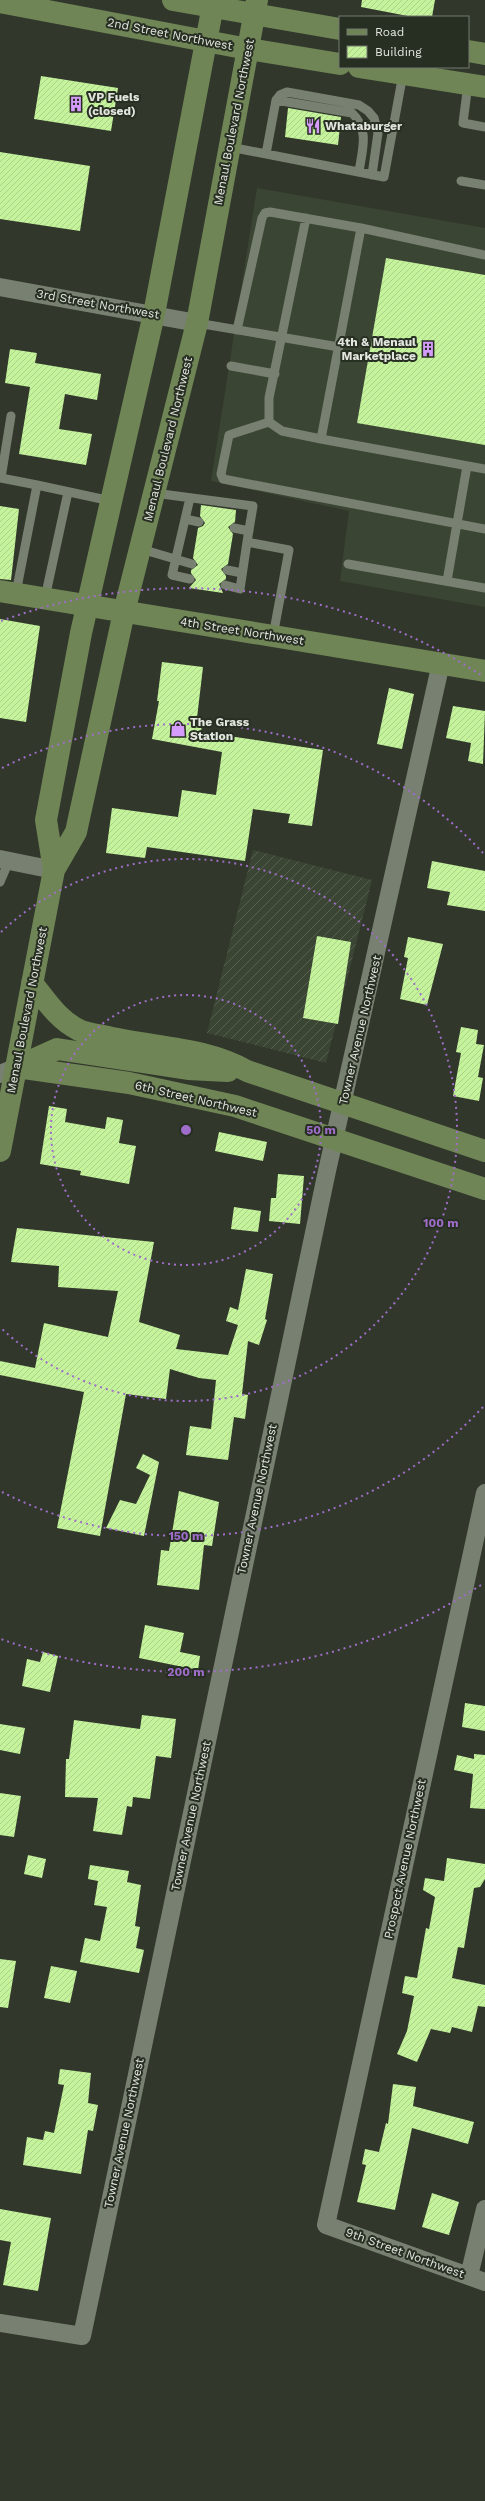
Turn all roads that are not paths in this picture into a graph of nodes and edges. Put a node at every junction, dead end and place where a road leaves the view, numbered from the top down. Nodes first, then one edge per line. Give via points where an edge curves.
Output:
1 (173, 0) edge
2 (0, 2) edge
3 (214, 4) edge
4 (255, 7) edge
5 (339, 29) edge
6 (207, 41) junction
7 (248, 49) junction
8 (469, 51) edge
9 (485, 54) edge
10 (339, 64) edge
11 (365, 68) edge
12 (403, 74) junction
13 (476, 86) edge
14 (276, 100) junction
15 (485, 127) edge
16 (230, 148) junction
17 (266, 154) junction
18 (359, 172) junction
19 (372, 175) junction
20 (461, 181) dead end
21 (485, 184) edge
22 (306, 218) junction
23 (361, 228) junction
24 (485, 255) edge
25 (0, 287) edge
26 (154, 314) junction
27 (197, 323) junction
28 (237, 330) junction
29 (283, 338) junction
30 (339, 347) junction
31 (231, 366) dead end
32 (275, 374) junction
33 (11, 416) dead end
34 (269, 422) junction
35 (321, 439) junction
36 (467, 466) junction
37 (485, 469) edge
38 (37, 485) junction
39 (68, 492) junction
40 (154, 493) junction
41 (190, 498) junction
42 (111, 501) junction
43 (185, 519) junction
44 (199, 522) dead end
45 (457, 523) junction
46 (234, 528) dead end
47 (485, 529) edge
48 (249, 531) junction
49 (247, 542) junction
50 (141, 550) junction
51 (176, 559) junction
52 (192, 564) dead end
53 (348, 564) dead end
54 (227, 570) dead end
55 (242, 574) junction
56 (190, 579) dead end
57 (447, 582) junction
58 (225, 585) dead end
59 (485, 588) edge
60 (8, 592) edge
61 (45, 598) junction
62 (87, 605) junction
63 (124, 612) junction
64 (273, 636) junction
65 (441, 663) junction
66 (485, 671) edge
67 (5, 860) edge
68 (54, 870) junction
69 (0, 882) edge
70 (32, 983) junction
71 (9, 1071) edge
72 (247, 1071) junction
73 (343, 1104) junction
74 (335, 1138) junction
75 (0, 1151) edge
76 (485, 1151) edge
77 (485, 1189) edge
78 (485, 1493) edge
79 (485, 2209) edge
80 (326, 2225) joint
81 (477, 2279) edge
82 (0, 2323) edge

1 - 3 main road
2 - 6 main road, 2nd Street Northwest
3 - 4 main road
3 - 6 main road, Menaul Boulevard Northwest
4 - 5 main road
4 - 7 main road, Menaul Boulevard Northwest
6 - 7 main road, 2nd Street Northwest
6 - 26 main road, Menaul Boulevard Northwest
7 - 10 main road, 2nd Street Northwest
7 - 16 main road, Menaul Boulevard Northwest
8 - 9 main road
11 - 12 main road
12 - 13 main road
12 - 19 lane via 384,177
13 - 15 lane via 463,123
14 - 17 lane
14 - 18 lane via 352,113 359,120 364,134
14 - 19 lane via 280,94 287,92 359,104 368,111 374,118 378,132
16 - 17 lane
16 - 27 main road, Menaul Boulevard Northwest
17 - 18 lane
18 - 19 lane
20 - 21 lane
22 - 23 lane
22 - 28 lane via 265,213
22 - 29 lane
23 - 24 lane
23 - 30 lane
25 - 26 street, 3rd Street Northwest
26 - 27 street, 3rd Street Northwest
26 - 42 main road, Menaul Boulevard Northwest
27 - 28 lane
27 - 40 main road, Menaul Boulevard Northwest
28 - 29 lane
29 - 30 lane
29 - 32 lane
30 - 35 lane
31 - 32 lane
32 - 34 lane
33 - 38 lane via 1,478
34 - 35 lane via 282,431
34 - 45 lane via 229,435 221,474 223,479
35 - 36 lane
36 - 37 lane
36 - 45 lane
38 - 39 lane
38 - 60 lane
39 - 42 lane
39 - 61 lane
40 - 41 lane
40 - 50 main road, Menaul Boulevard Northwest
41 - 43 lane
41 - 48 lane via 253,506
42 - 62 main road, Menaul Boulevard Northwest
43 - 44 lane
43 - 51 lane
45 - 47 lane
45 - 57 lane
46 - 48 lane
48 - 49 lane
49 - 55 lane
49 - 64 lane via 289,550
50 - 51 lane
50 - 63 main road, Menaul Boulevard Northwest
51 - 52 lane
51 - 56 lane via 172,575
53 - 57 lane
54 - 55 lane
55 - 58 lane via 240,588
57 - 59 lane
60 - 61 main road, 4th Street Northwest
61 - 62 main road, 4th Street Northwest
62 - 63 main road, 4th Street Northwest
62 - 68 main road, Menaul Boulevard Northwest via 46,820
63 - 64 main road, 4th Street Northwest
63 - 68 main road, Menaul Boulevard Northwest via 76,832
64 - 65 main road, 4th Street Northwest
65 - 66 main road, 4th Street Northwest
65 - 73 street, Towner Avenue Northwest
67 - 68 street
67 - 69 lane
68 - 70 main road, Menaul Boulevard Northwest
70 - 71 main road, Menaul Boulevard Northwest
70 - 72 main road, 6th Street Northwest via 57,1015 79,1030 120,1040 172,1047 228,1061
71 - 72 main road, 6th Street Northwest via 57,1049 188,1069
71 - 74 main road, 6th Street Northwest via 129,1084 187,1095 236,1106
71 - 75 main road, Menaul Boulevard Northwest
72 - 73 main road, 6th Street Northwest
73 - 74 street, Towner Avenue Northwest
73 - 76 main road, 6th Street Northwest
74 - 77 main road, 6th Street Northwest
74 - 82 street, Towner Avenue Northwest via 82,2336
78 - 80 street, Prospect Avenue Northwest
79 - 81 street
80 - 81 street, 9th Street Northwest

